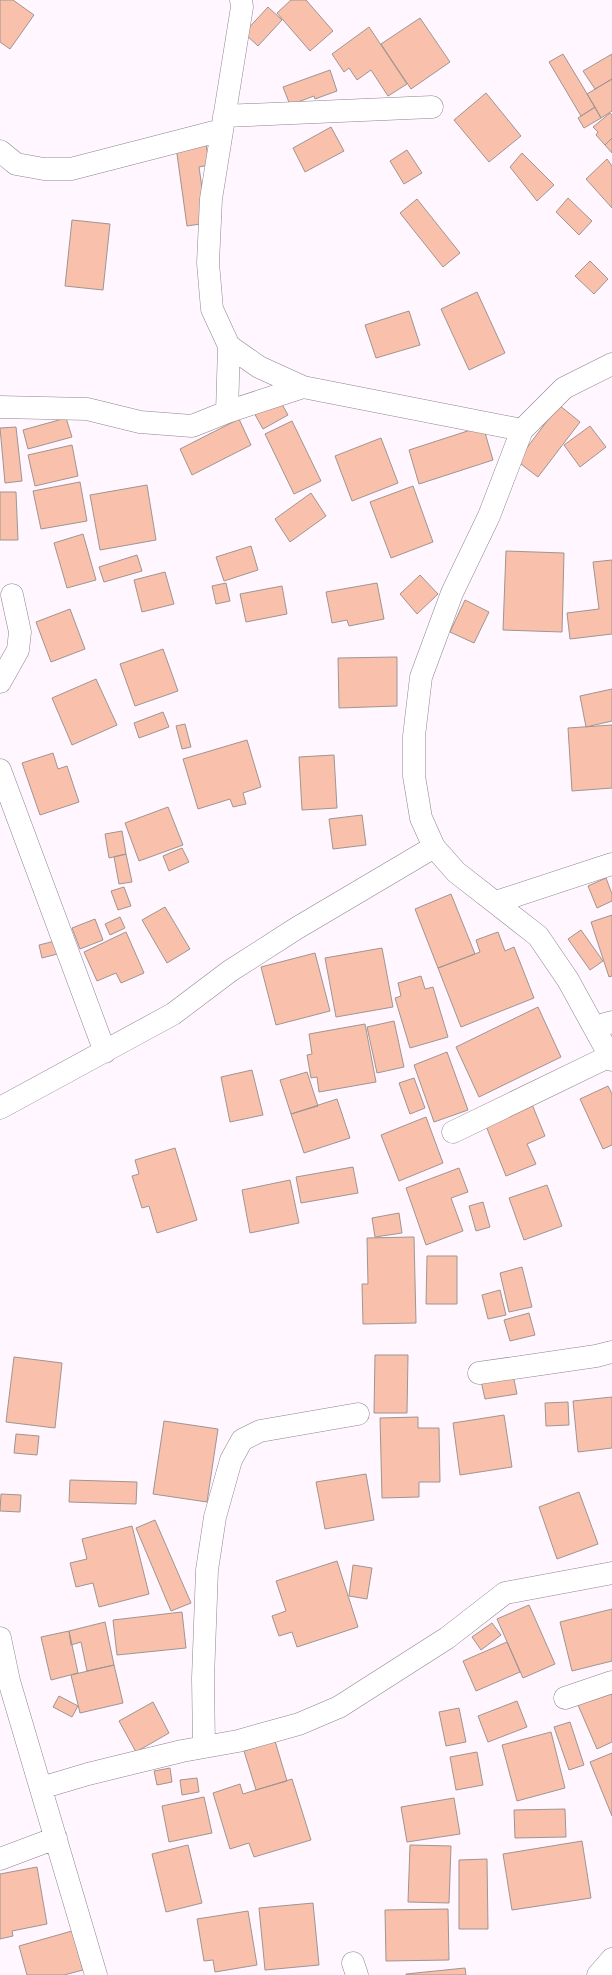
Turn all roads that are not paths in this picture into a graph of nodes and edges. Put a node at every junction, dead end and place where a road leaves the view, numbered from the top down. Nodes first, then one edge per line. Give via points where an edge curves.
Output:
1 (241, 0) edge
2 (432, 106) dead end
3 (223, 123) junction
4 (0, 151) edge
5 (229, 346) junction
6 (612, 364) edge
7 (303, 387) junction
8 (0, 407) edge
9 (227, 412) junction
10 (522, 430) junction
11 (12, 595) dead end
12 (0, 682) edge
13 (0, 770) edge
14 (434, 847) junction
15 (612, 864) edge
16 (496, 902) junction
17 (603, 1024) edge
18 (106, 1052) junction
19 (611, 1058) edge
20 (0, 1108) edge
21 (453, 1132) dead end
22 (612, 1352) edge
23 (479, 1373) dead end
24 (358, 1414) dead end
25 (612, 1573) edge
26 (0, 1638) edge
27 (612, 1682) edge
28 (565, 1698) dead end
29 (204, 1747) junction
30 (41, 1788) junction
31 (56, 1838) junction
32 (0, 1859) edge
33 (612, 1959) edge
34 (96, 1975) edge
35 (598, 1975) edge

1 - 3 street via 242,7
2 - 3 street
3 - 4 street via 71,169 44,170 16,164
3 - 5 street via 211,199 208,263 212,309
5 - 7 street via 259,367
5 - 9 street
6 - 10 street via 564,388
7 - 9 street
7 - 10 street
8 - 9 street via 87,409 140,422 192,426
10 - 14 street via 489,516 452,593 421,677 414,736 414,776 421,818
11 - 12 street via 20,632 18,650
13 - 18 street
14 - 16 street via 456,872
14 - 18 street via 297,928 230,971 173,1014
15 - 16 street
16 - 17 street via 538,936 568,980
17 - 19 street
18 - 20 street
19 - 21 street
22 - 23 street
24 - 29 street via 260,1431 242,1440 231,1460 215,1517 207,1570 203,1678
25 - 29 street via 505,1593 447,1638 339,1707 299,1724 238,1741
26 - 30 street via 9,1681
27 - 28 street
29 - 30 street via 88,1774
30 - 31 street
31 - 32 street
31 - 34 street
33 - 35 street

